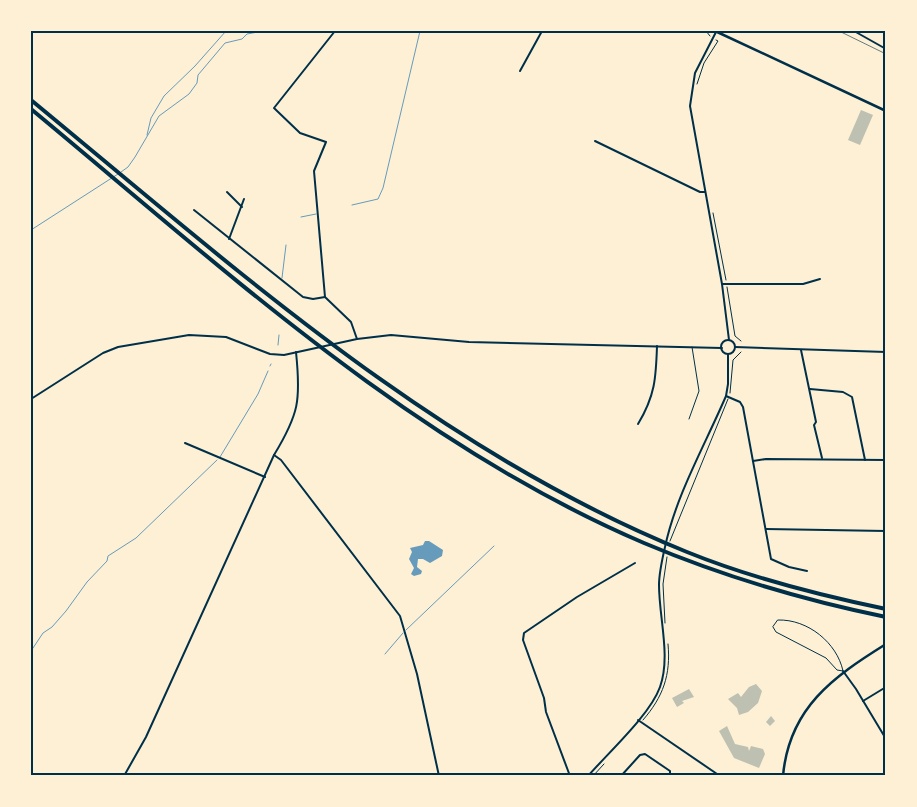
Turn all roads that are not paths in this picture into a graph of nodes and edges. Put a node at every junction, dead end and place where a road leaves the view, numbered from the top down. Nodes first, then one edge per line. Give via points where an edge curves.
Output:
1 (335, 31) edge
2 (542, 31) edge
3 (854, 31) edge
4 (715, 32) edge
5 (886, 49) edge
6 (520, 71) dead end
7 (31, 100) edge
8 (31, 109) edge
9 (886, 111) edge
10 (594, 141) dead end
11 (227, 192) dead end
12 (705, 192) junction
13 (244, 200) dead end
14 (242, 207) junction
15 (194, 210) dead end
16 (229, 239) junction
17 (820, 279) dead end
18 (722, 284) junction
19 (325, 297) junction
20 (358, 339) junction
21 (729, 340) junction
22 (657, 346) junction
23 (692, 347) junction
24 (735, 347) junction
25 (722, 348) junction
26 (801, 350) junction
27 (296, 352) junction
28 (886, 352) edge
29 (728, 354) junction
30 (810, 389) junction
31 (727, 396) junction
32 (31, 399) edge
33 (690, 419) dead end
34 (638, 424) dead end
35 (185, 444) dead end
36 (274, 455) junction
37 (822, 459) junction
38 (865, 460) junction
39 (886, 460) edge
40 (754, 461) junction
41 (265, 477) junction
42 (766, 529) junction
43 (886, 531) edge
44 (635, 563) dead end
45 (807, 571) dead end
46 (886, 609) edge
47 (886, 617) edge
48 (886, 644) edge
49 (843, 672) junction
50 (886, 687) edge
51 (863, 701) junction
52 (638, 720) junction
53 (886, 739) edge
54 (124, 776) edge
55 (439, 776) edge
56 (570, 776) edge
57 (588, 776) edge
58 (621, 776) edge
59 (670, 776) edge
60 (720, 776) edge
61 (783, 776) edge

1 - 19 street via 274,108 300,133 326,142 314,171
2 - 6 street
3 - 5 street
4 - 9 street
4 - 12 street via 692,86 692,117
7 - 46 highway via 246,278 364,369 477,445 594,510 688,552 783,584
8 - 47 highway via 237,281 340,360 424,420 532,487 642,542 718,572 782,592
10 - 12 street
11 - 14 street
12 - 18 street
13 - 14 street
14 - 16 street
15 - 16 street
16 - 19 street via 303,297
17 - 18 street via 803,284
18 - 21 street
19 - 20 street via 351,322
20 - 22 street via 391,335 469,342
20 - 27 street
21 - 24 street
21 - 25 street
22 - 23 street
22 - 34 street via 655,386
23 - 25 street
23 - 33 lane via 699,391
24 - 26 street
24 - 29 street
25 - 29 street
26 - 28 street
26 - 30 street
27 - 32 street via 270,354 209,334 177,336 103,353
27 - 36 street via 299,402 290,429
29 - 31 street
30 - 37 street
30 - 38 street via 843,392 852,398
31 - 40 street via 743,407
31 - 52 street via 672,519 659,584 664,673 654,699
35 - 41 street
36 - 41 street
36 - 55 street via 400,616 417,674
37 - 38 street
37 - 40 street
38 - 39 street
40 - 42 street
41 - 54 street via 146,737
42 - 43 street
42 - 45 street via 771,559
44 - 56 street via 527,629 523,636
48 - 49 street
49 - 49 lane via 830,644 818,632 784,620 774,623 776,632 826,658
49 - 51 street
49 - 61 street via 817,694 800,719 787,753
50 - 51 street
51 - 53 street
52 - 57 street
52 - 60 street
58 - 59 street via 640,755 645,754 670,771

